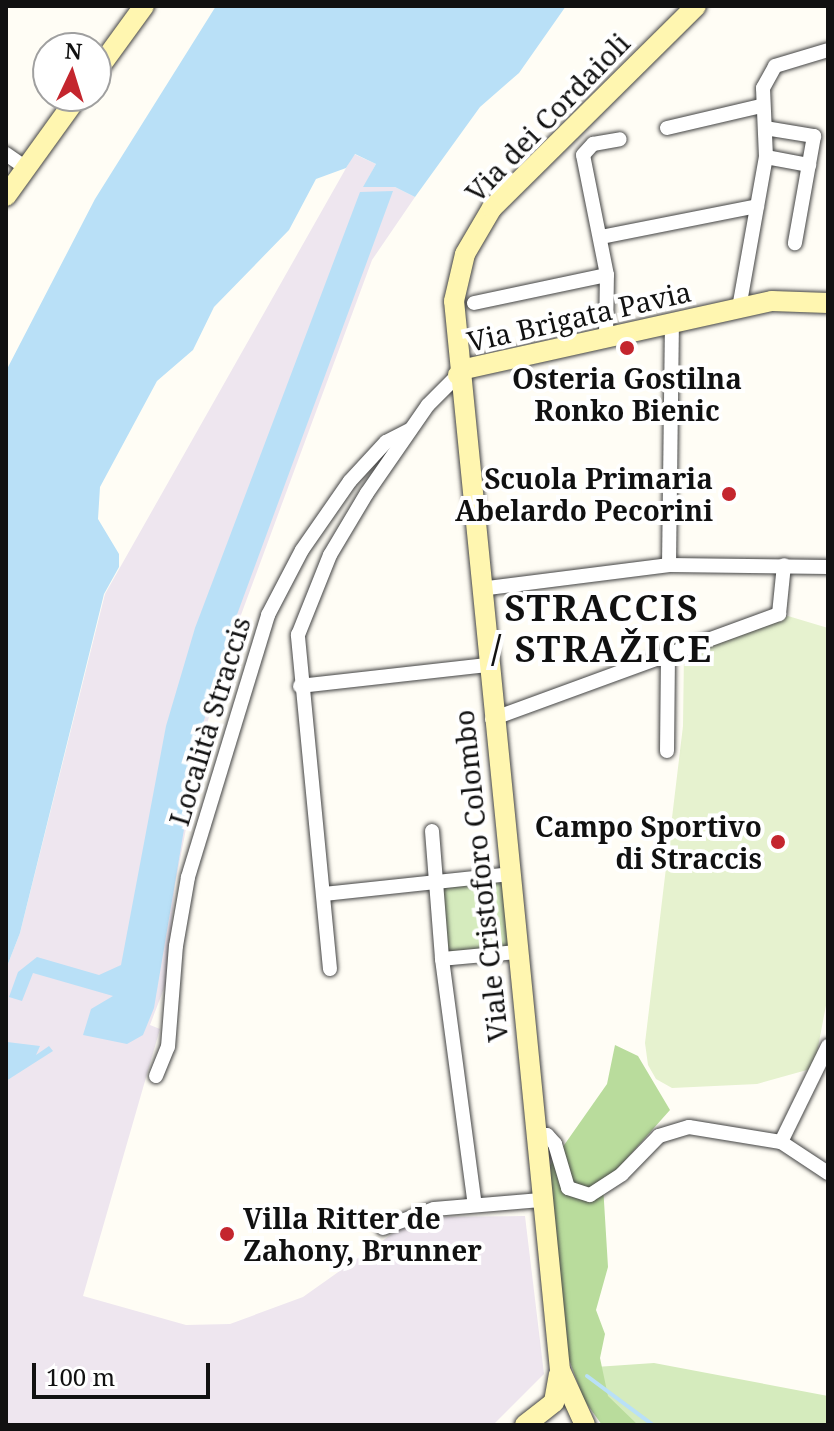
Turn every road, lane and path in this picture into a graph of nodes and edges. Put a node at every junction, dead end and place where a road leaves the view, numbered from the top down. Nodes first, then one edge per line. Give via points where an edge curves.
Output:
1 (144, 6) edge
2 (696, 6) edge
3 (112, 50) edge
4 (828, 50) edge
5 (761, 106) junction
6 (66, 112) edge
7 (667, 128) dead end
8 (765, 128) junction
9 (620, 139) dead end
10 (6, 154) edge
11 (766, 157) junction
12 (809, 165) junction
13 (26, 168) junction
14 (6, 196) edge
15 (757, 206) junction
16 (601, 237) junction
17 (795, 243) dead end
18 (607, 275) junction
19 (474, 303) dead end
20 (828, 303) edge
21 (739, 308) junction
22 (672, 322) junction
23 (606, 336) junction
24 (458, 375) junction
25 (410, 430) junction
26 (669, 565) junction
27 (784, 565) junction
28 (828, 567) edge
29 (480, 589) junction
30 (668, 651) junction
31 (487, 665) junction
32 (300, 686) junction
33 (492, 719) junction
34 (667, 751) dead end
35 (432, 831) dead end
36 (510, 874) junction
37 (436, 881) junction
38 (324, 894) junction
39 (518, 952) junction
40 (442, 959) junction
41 (330, 969) dead end
42 (828, 1046) edge
43 (156, 1076) dead end
44 (534, 1136) junction
45 (781, 1142) junction
46 (828, 1173) edge
47 (541, 1200) junction
48 (475, 1205) junction
49 (383, 1228) dead end
50 (560, 1370) junction
51 (525, 1425) edge
52 (585, 1425) edge

1 - 3 street
2 - 24 street, Via dei Cordaioli via 540,158 476,231 454,301
4 - 5 street via 775,66 763,88
5 - 7 street
5 - 8 street
6 - 13 street
8 - 11 street
8 - 12 street via 814,136
9 - 16 street via 593,144 583,155
10 - 13 street
11 - 12 street
11 - 15 street
12 - 17 street
13 - 14 street
15 - 16 street
15 - 21 street
16 - 18 street
18 - 19 street
18 - 23 street
20 - 21 street, Via Brigata Pavia via 793,299
21 - 22 street, Via Brigata Pavia
22 - 23 street, Via Brigata Pavia
22 - 26 street
23 - 24 street, Via Brigata Pavia via 465,369
24 - 25 street, Via Brigata Pavia
24 - 29 street, Viale Cristoforo Colombo
25 - 32 street, Via Brigata Pavia via 330,555 303,614 296,654
25 - 43 street, Località Straccis via 386,442 350,481 302,550 268,615 186,888 168,1047
26 - 27 street
26 - 29 street
27 - 28 street
27 - 30 street via 779,614
29 - 31 street, Viale Cristoforo Colombo
30 - 33 street
30 - 34 street
31 - 32 street
31 - 33 street, Viale Cristoforo Colombo
32 - 38 street, Via Brigata Pavia
33 - 36 street, Viale Cristoforo Colombo
35 - 37 street
36 - 37 street
36 - 39 street, Viale Cristoforo Colombo
37 - 38 street
37 - 40 street
38 - 41 street, Via Brigata Pavia
39 - 40 street
39 - 44 street, Viale Cristoforo Colombo
40 - 48 street
42 - 45 street
44 - 45 street via 547,1135 555,1144 568,1188 590,1195 622,1174 659,1136 689,1127
44 - 47 street, Viale Cristoforo Colombo
45 - 46 street
47 - 48 street
47 - 50 street, Viale Cristoforo Colombo
48 - 49 street via 434,1209
50 - 51 street, Viale Cristoforo Colombo via 554,1402
50 - 52 street, Viale Cristoforo Colombo

